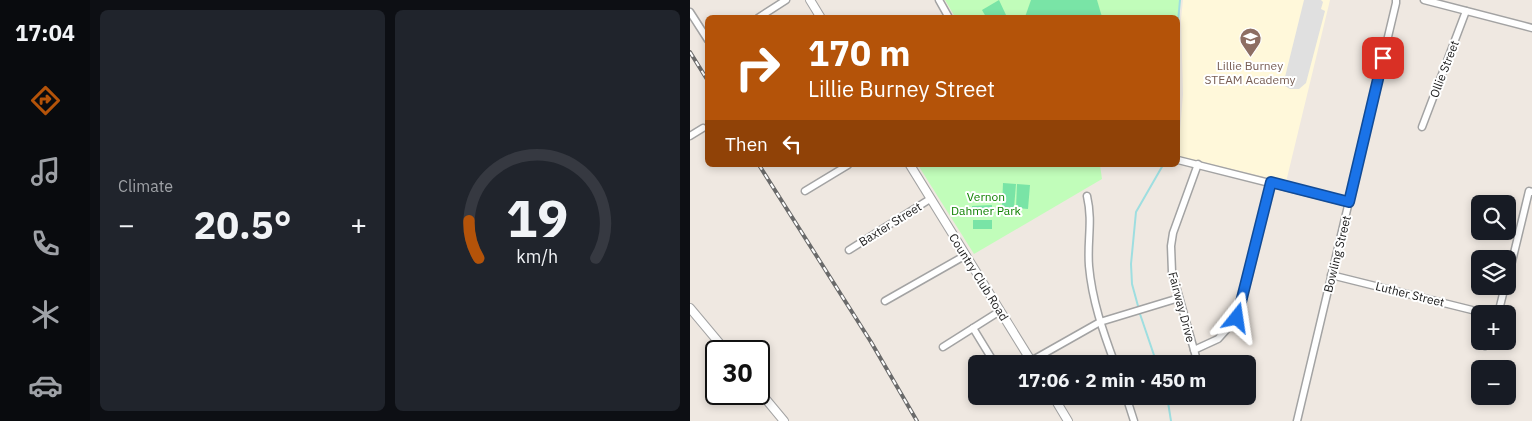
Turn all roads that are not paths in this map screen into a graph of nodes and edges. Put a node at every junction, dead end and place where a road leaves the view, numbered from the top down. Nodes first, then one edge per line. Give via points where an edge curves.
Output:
1 (786, 0) edge
2 (810, 0) edge
3 (939, 0) edge
4 (1396, 0) edge
5 (1424, 0) edge
6 (1466, 10) junction
7 (690, 12) edge
8 (763, 15) edge
9 (819, 15) edge
10 (947, 15) edge
11 (1532, 28) edge
12 (705, 35) edge
13 (703, 128) dead end
14 (1422, 128) dead end
15 (690, 136) edge
16 (1180, 160) edge
17 (1198, 164) junction
18 (845, 167) edge
19 (911, 167) edge
20 (1271, 182) junction
21 (805, 191) dead end
22 (1531, 191) edge
23 (1087, 196) dead end
24 (930, 199) junction
25 (1349, 202) junction
26 (849, 250) dead end
27 (1515, 250) edge
28 (966, 255) junction
29 (1331, 275) junction
30 (1178, 298) junction
31 (885, 301) dead end
32 (690, 308) edge
33 (1471, 310) edge
34 (1000, 311) junction
35 (1100, 322) junction
36 (973, 328) junction
37 (717, 340) edge
38 (943, 347) dead end
39 (1194, 350) junction
40 (990, 355) edge
41 (1028, 355) edge
42 (1044, 355) edge
43 (1112, 355) edge
44 (1195, 355) edge
45 (770, 404) edge
46 (1058, 405) edge
47 (1129, 405) edge
48 (784, 421) edge
49 (1068, 421) edge
50 (1134, 421) edge
51 (1298, 421) edge

1 - 8 street
2 - 9 street
3 - 10 street
4 - 25 street, Bowling Street
5 - 6 street
6 - 11 street
6 - 14 street, Ollie Street
7 - 12 street
13 - 15 street
16 - 17 street
17 - 20 street
17 - 30 street, Fairway Drive via 1171,246
18 - 21 street
19 - 24 street, Country Club Road
20 - 25 street
20 - 39 street via 1237,318 1218,339
22 - 27 street
23 - 35 street via 1091,224 1090,278
24 - 26 street, Baxter Street
24 - 28 street, Country Club Road
25 - 29 street, Bowling Street
28 - 31 street
28 - 34 street, Country Club Road
29 - 33 street, Luther Street
29 - 51 street, Bowling Street
30 - 35 street
30 - 39 street, Fairway Drive
32 - 37 street
34 - 36 street
34 - 41 street, Country Club Road
35 - 42 street
35 - 43 street
36 - 38 street
36 - 40 street
39 - 44 street, Fairway Drive
45 - 48 street
46 - 49 street
47 - 50 street

